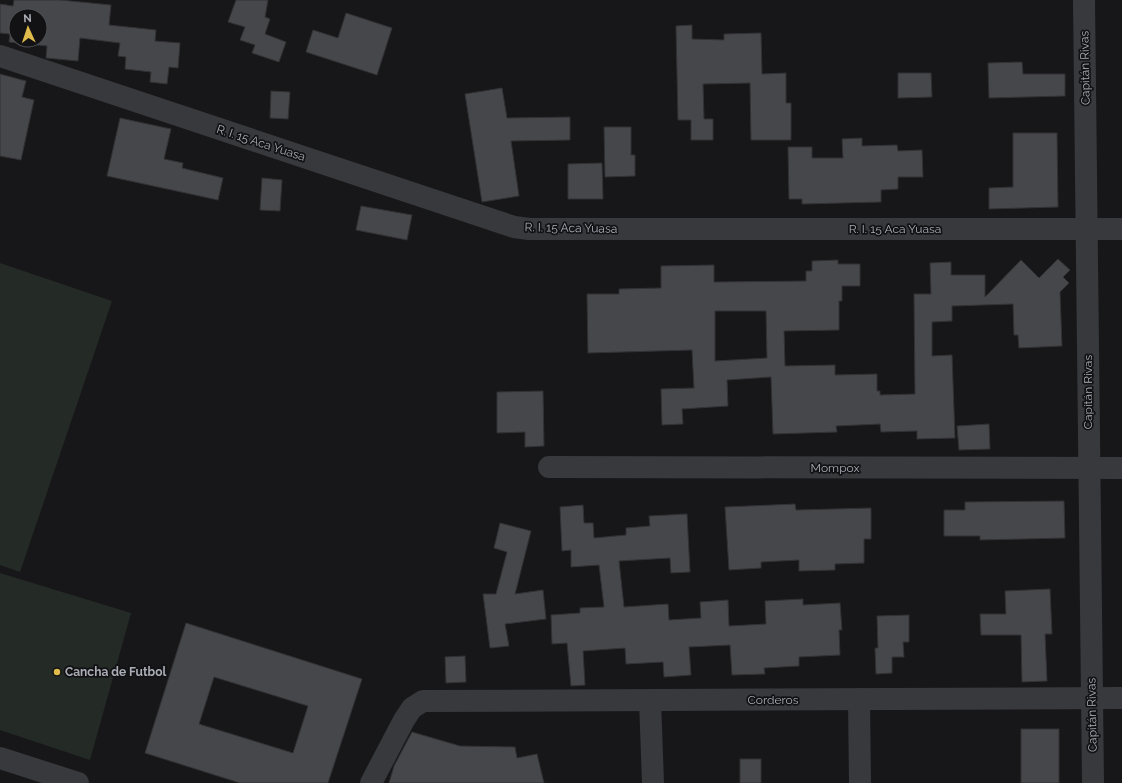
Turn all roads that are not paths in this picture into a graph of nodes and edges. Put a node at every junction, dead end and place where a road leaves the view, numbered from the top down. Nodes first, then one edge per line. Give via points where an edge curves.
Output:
1 (1084, 0) edge
2 (0, 56) edge
3 (1122, 229) edge
4 (1087, 230) junction
5 (549, 467) dead end
6 (1089, 468) junction
7 (1122, 468) edge
8 (1092, 698) junction
9 (1122, 698) edge
10 (859, 699) junction
11 (650, 700) junction
12 (0, 758) edge
13 (78, 783) edge
14 (371, 783) edge
15 (653, 783) edge
16 (860, 783) edge
17 (1093, 783) edge

1 - 4 street, Capitán Rivas
2 - 4 street, R. I. 15 Aca Yuasa via 514,227
3 - 4 street, R. I. 15 Aca Yuasa
4 - 6 street, Capitán Rivas
5 - 6 street, Mompox
6 - 7 street, Mompox
6 - 8 street, Capitán Rivas
8 - 9 street, Corderos
8 - 10 street, Corderos
8 - 17 street, Capitán Rivas
10 - 11 street, Corderos
10 - 16 street
11 - 14 street, Corderos via 423,701 412,708 404,720
11 - 15 street
12 - 13 street

